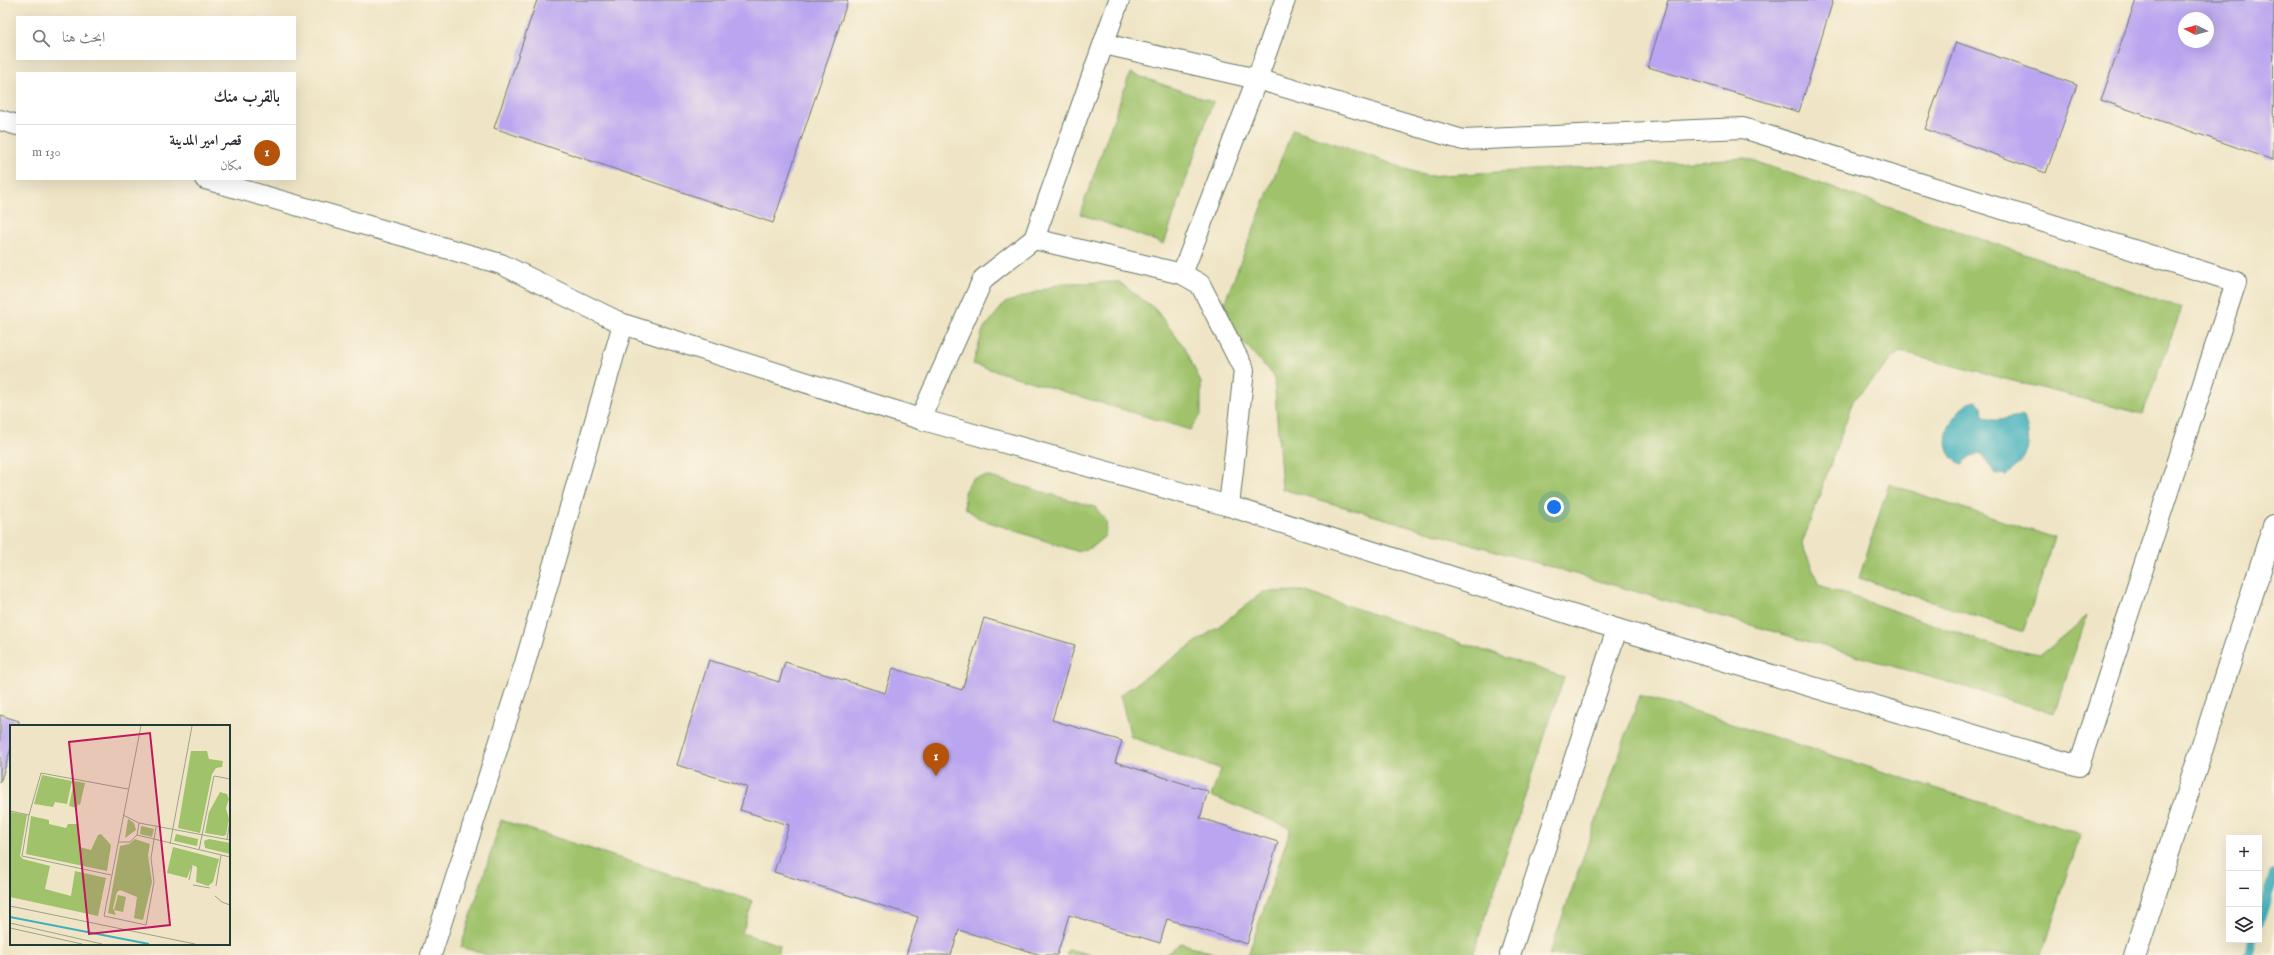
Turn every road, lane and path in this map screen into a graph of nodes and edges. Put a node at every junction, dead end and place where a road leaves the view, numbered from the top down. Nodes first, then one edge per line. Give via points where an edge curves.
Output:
1 (1119, 0) edge
2 (1285, 0) edge
3 (1104, 44) junction
4 (1257, 79) junction
5 (0, 120) edge
6 (16, 125) edge
7 (208, 180) edge
8 (1034, 238) junction
9 (1182, 274) junction
10 (623, 324) junction
11 (920, 419) junction
12 (1229, 506) junction
13 (2274, 526) edge
14 (1617, 629) junction
15 (431, 955) edge
16 (1510, 955) edge
17 (2135, 955) edge

1 - 3 lane
2 - 4 lane
3 - 4 lane
3 - 8 lane
4 - 9 lane
4 - 14 lane via 1463,140 1743,128 2236,282 2079,766
5 - 6 lane
7 - 10 lane via 501,264
8 - 9 lane
8 - 11 lane via 982,279
9 - 12 lane via 1200,284 1244,370
10 - 11 lane
10 - 15 lane via 525,663
11 - 12 lane
12 - 14 lane
13 - 17 street
14 - 16 lane

